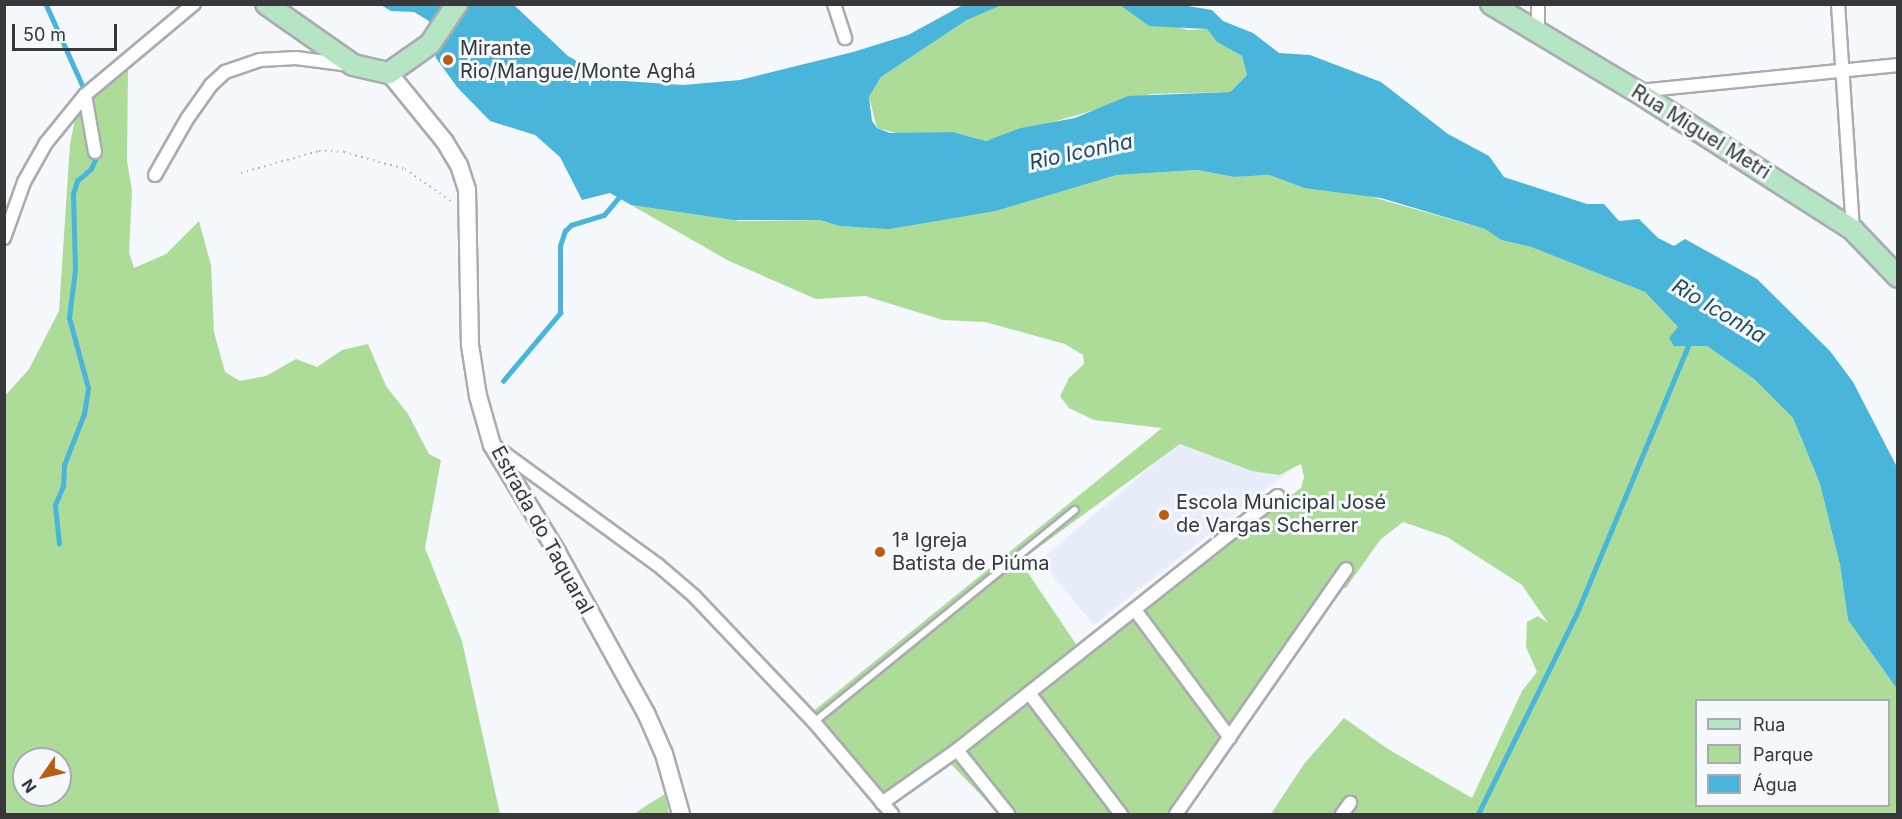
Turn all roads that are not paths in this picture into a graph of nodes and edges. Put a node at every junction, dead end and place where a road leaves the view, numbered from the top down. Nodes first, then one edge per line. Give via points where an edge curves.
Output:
1 (194, 4) edge
2 (266, 4) edge
3 (457, 4) edge
4 (1491, 4) edge
5 (1538, 4) edge
6 (1838, 4) edge
7 (835, 5) edge
8 (1538, 33) junction
9 (845, 38) dead end
10 (353, 65) junction
11 (1898, 65) edge
12 (1844, 70) junction
13 (389, 73) junction
14 (1636, 91) junction
15 (85, 95) junction
16 (95, 152) dead end
17 (156, 175) dead end
18 (1853, 230) junction
19 (4, 238) edge
20 (1898, 277) edge
21 (492, 445) junction
22 (1278, 496) dead end
23 (1075, 510) dead end
24 (1346, 569) dead end
25 (1135, 610) junction
26 (1029, 693) junction
27 (814, 722) junction
28 (1230, 738) junction
29 (957, 750) junction
30 (882, 803) junction
31 (1350, 803) dead end
32 (681, 814) edge
33 (892, 814) edge
34 (1008, 814) edge
35 (1121, 814) edge
36 (1176, 814) edge
37 (1342, 814) edge

1 - 15 street
2 - 10 main road
3 - 13 main road via 430,44
4 - 8 main road, Rua Miguel Metri
5 - 8 street
6 - 12 street
7 - 9 street
8 - 14 main road, Rua Miguel Metri
10 - 13 main road
10 - 17 street via 296,58 260,60 225,72 186,119
11 - 12 street
12 - 14 street
12 - 18 street
13 - 21 street, Estrada do Taquaral via 459,165 470,215 470,345 478,396
14 - 18 main road, Rua Miguel Metri
15 - 16 street
15 - 19 street via 46,143 24,182
18 - 20 main road, Rua Miguel Metri
21 - 27 street via 658,565 694,596
21 - 32 street, Estrada do Taquaral via 557,552 646,713
22 - 25 street
23 - 27 lane
24 - 28 street
25 - 26 street
25 - 28 street
26 - 29 street
26 - 35 street
27 - 30 street
28 - 36 street
29 - 30 street
29 - 34 street
30 - 33 street
31 - 37 street

